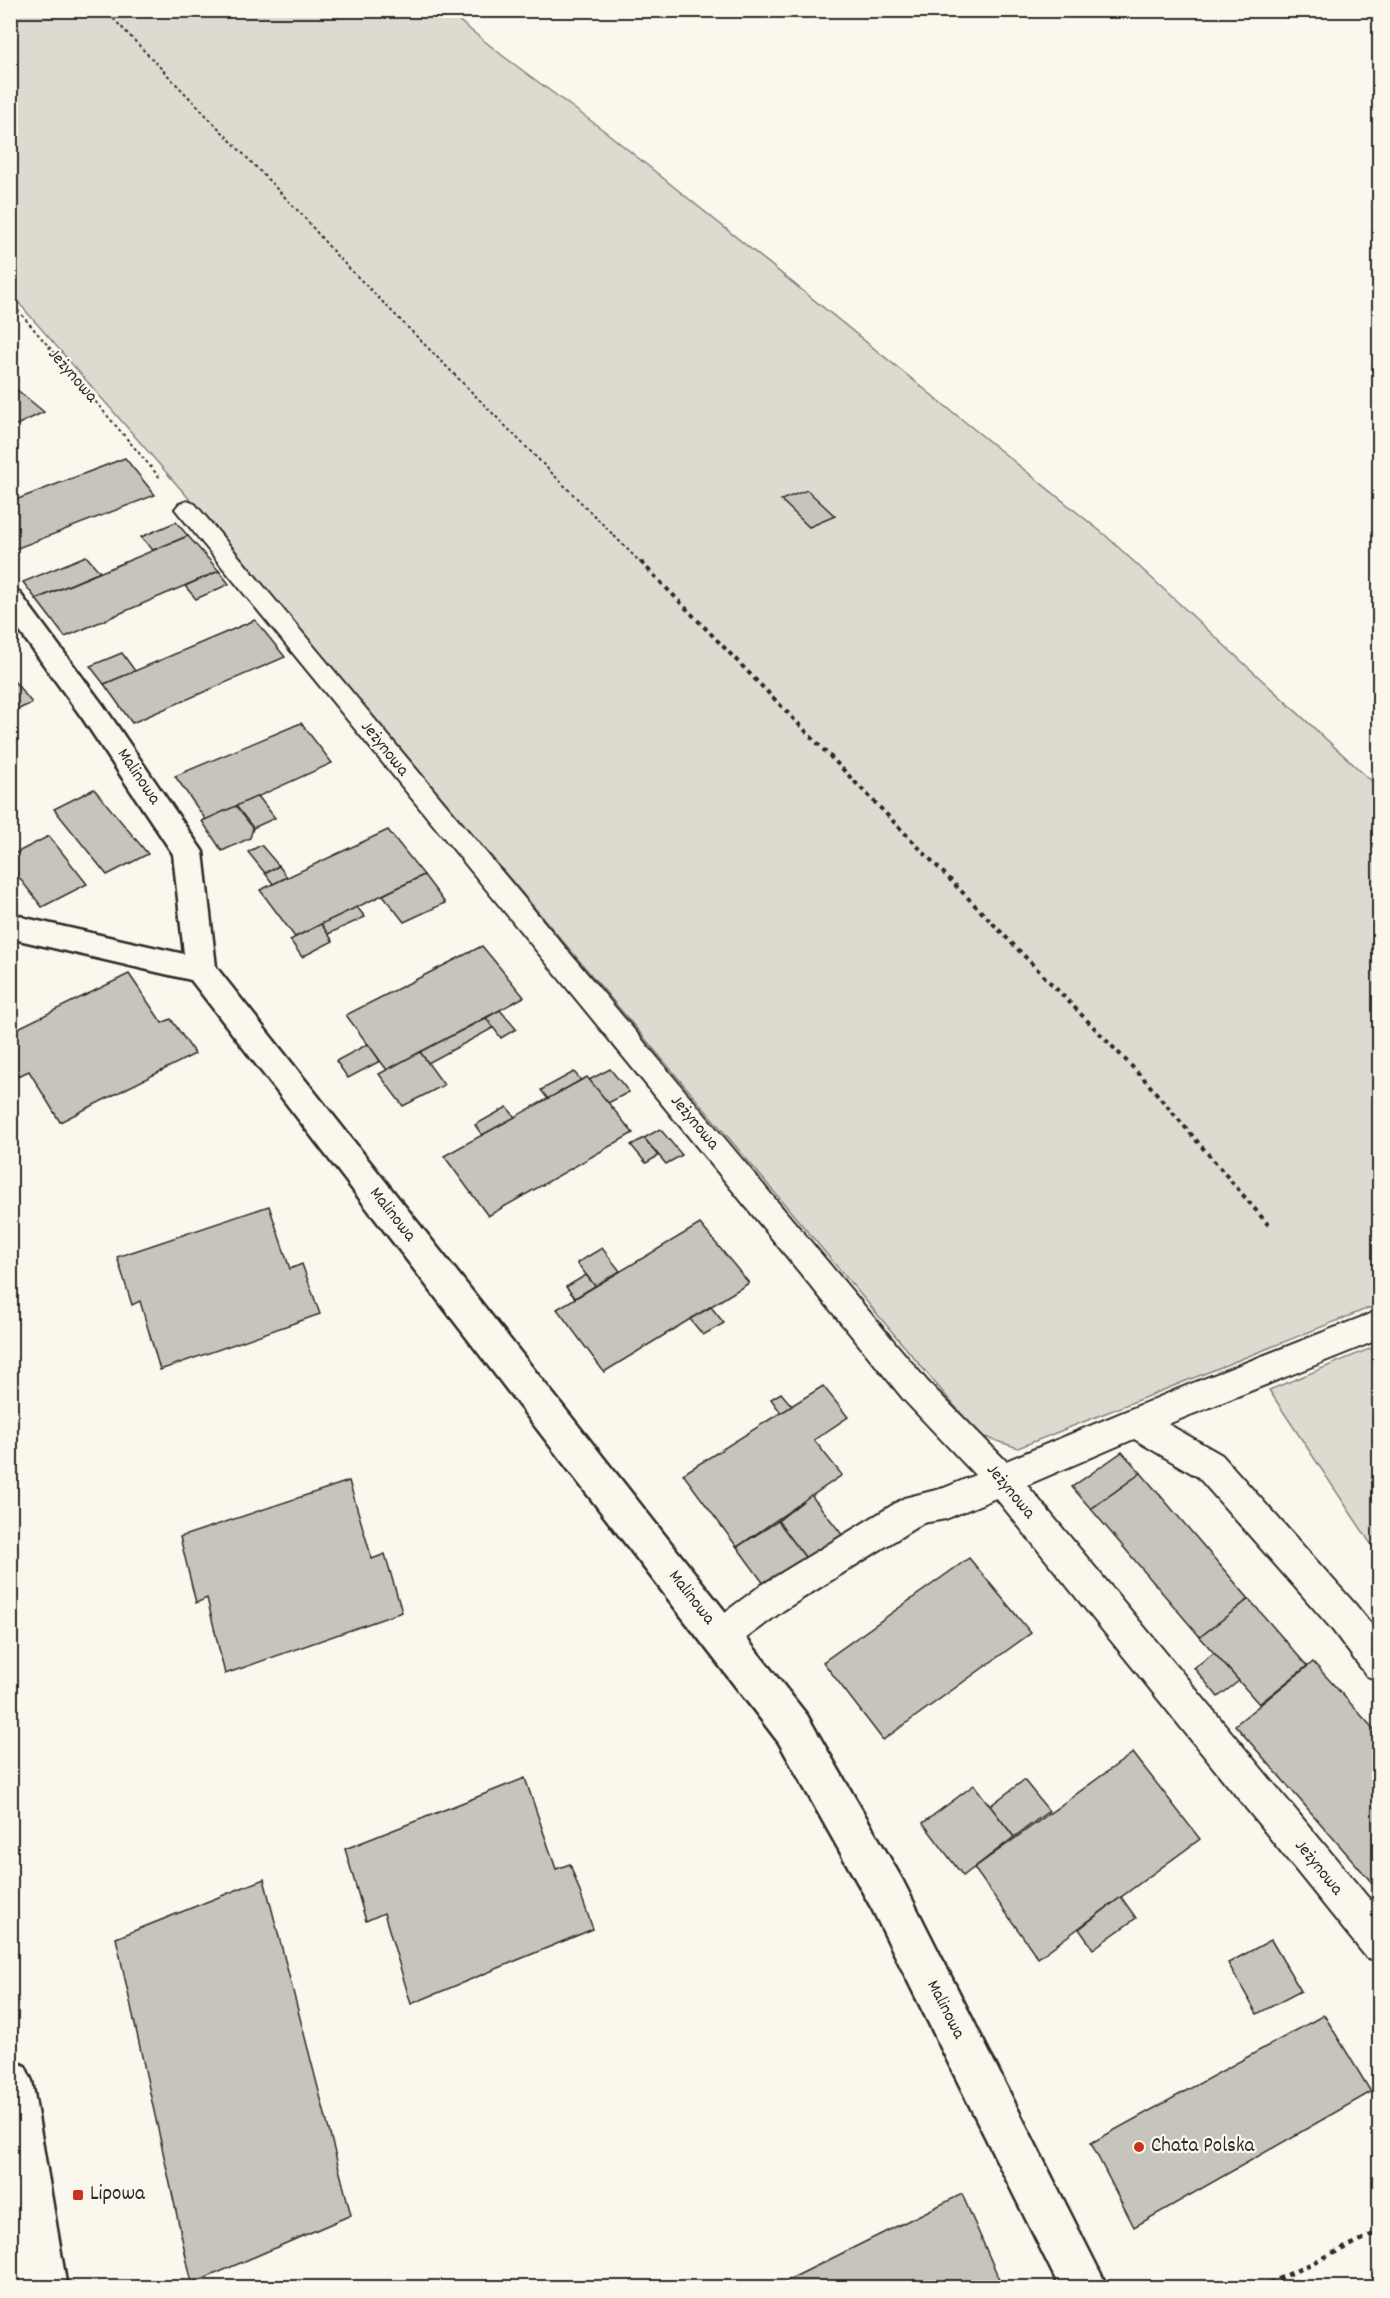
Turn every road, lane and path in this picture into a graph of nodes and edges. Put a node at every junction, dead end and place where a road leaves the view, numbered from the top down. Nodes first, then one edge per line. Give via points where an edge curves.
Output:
1 (105, 10) edge
2 (10, 302) edge
3 (187, 509) joint
4 (13, 604) edge
5 (10, 922) edge
6 (201, 970) junction
7 (1271, 1228) dead end
8 (1380, 1324) edge
9 (1135, 1422) junction
10 (1001, 1479) junction
11 (721, 1635) junction
12 (1380, 1664) edge
13 (1380, 1943) edge
14 (10, 2080) edge
15 (1380, 2231) edge
16 (44, 2288) edge
17 (1085, 2288) edge
18 (1260, 2288) edge

1 - 7 path via 337,256 527,445 1145,1080
2 - 3 path, Jeżynowa
3 - 10 lane, Jeżynowa via 916,1391
4 - 6 street, Malinowa via 188,852
5 - 6 street via 16,928
6 - 11 street, Malinowa
8 - 9 lane
9 - 10 lane
9 - 12 lane via 1210,1466 1343,1616
10 - 11 lane via 946,1503 915,1509 772,1598
10 - 13 lane, Jeżynowa
11 - 17 street, Malinowa via 793,1729 887,1894
14 - 16 street
15 - 18 path

